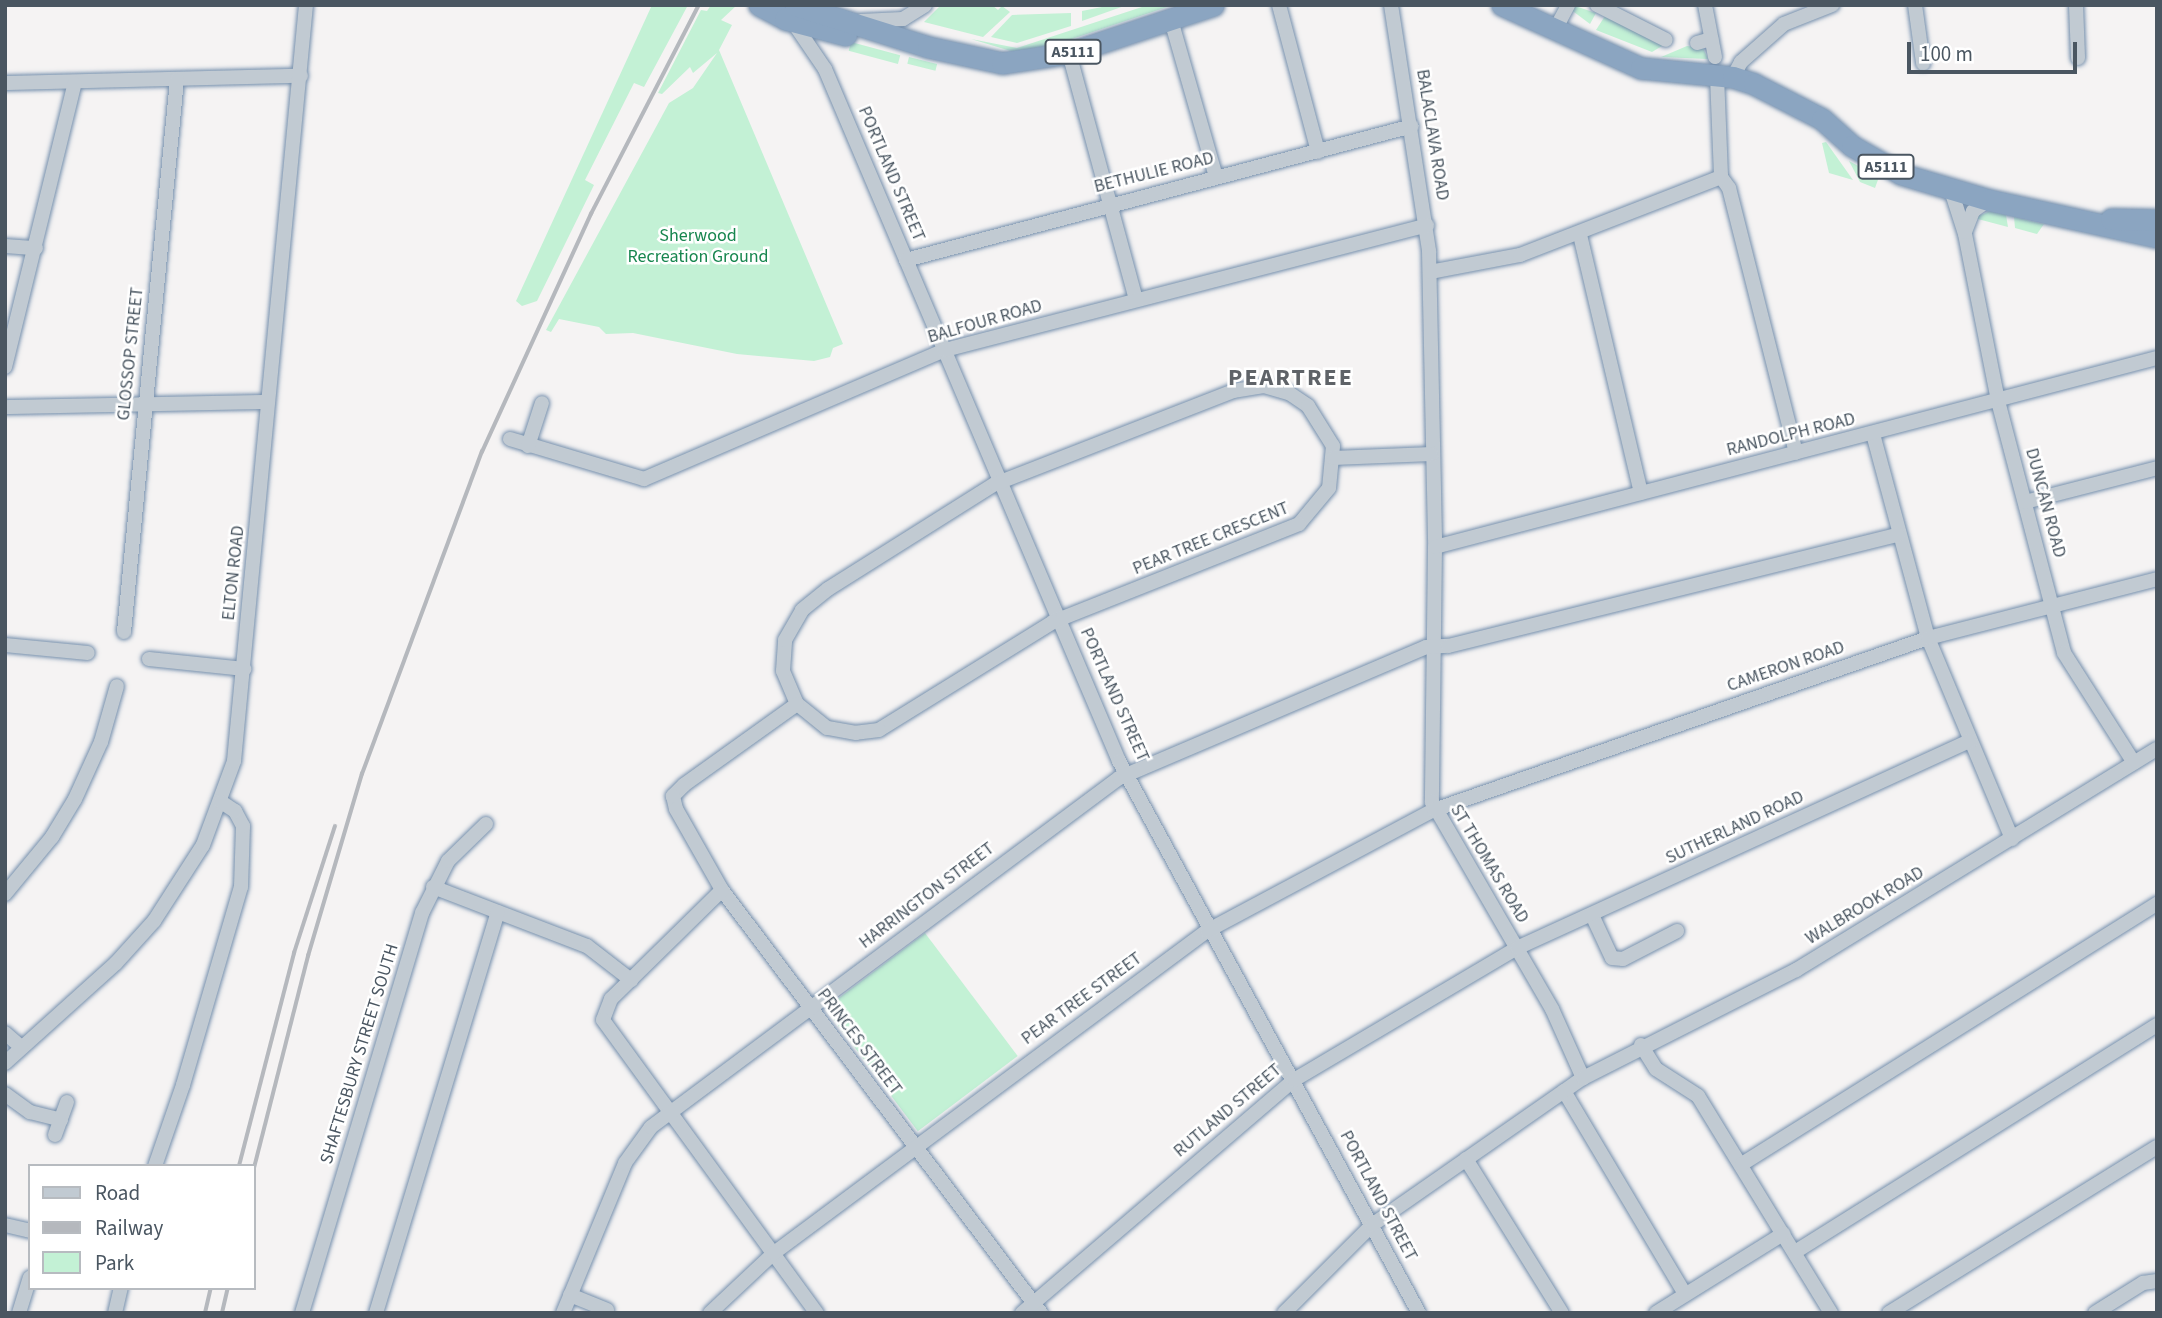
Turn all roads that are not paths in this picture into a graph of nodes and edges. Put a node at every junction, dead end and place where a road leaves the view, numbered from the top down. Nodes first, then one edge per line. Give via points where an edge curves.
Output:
1 (306, 5) edge
2 (759, 5) edge
3 (925, 5) edge
4 (1213, 5) edge
5 (1391, 5) edge
6 (1502, 5) edge
7 (1529, 5) edge
8 (1568, 5) edge
9 (1597, 5) edge
10 (1704, 5) edge
11 (1832, 5) edge
12 (1914, 5) edge
13 (2076, 5) edge
14 (1285, 10) edge
15 (792, 11) edge
16 (1171, 20) junction
17 (849, 22) junction
18 (1555, 27) junction
19 (820, 29) junction
20 (1666, 40) dead end
21 (928, 47) junction
22 (1069, 53) junction
23 (2078, 58) dead end
24 (1923, 63) dead end
25 (825, 69) junction
26 (1722, 70) junction
27 (302, 76) junction
28 (177, 80) junction
29 (5, 83) edge
30 (75, 83) junction
31 (1412, 125) junction
32 (1318, 152) junction
33 (1216, 177) junction
34 (1721, 177) junction
35 (1951, 190) junction
36 (1989, 200) junction
37 (1111, 203) junction
38 (2077, 219) junction
39 (2157, 220) edge
40 (1427, 225) junction
41 (1965, 234) junction
42 (1580, 235) junction
43 (2157, 237) edge
44 (5, 246) edge
45 (36, 248) junction
46 (906, 260) junction
47 (1430, 272) junction
48 (1136, 300) junction
49 (945, 350) junction
50 (2157, 358) edge
51 (5, 367) edge
52 (1998, 401) junction
53 (267, 402) junction
54 (542, 403) dead end
55 (145, 404) junction
56 (5, 407) edge
57 (1873, 434) junction
58 (510, 439) dead end
59 (528, 446) junction
60 (1796, 453) junction
61 (1431, 454) junction
62 (1334, 458) junction
63 (2157, 468) edge
64 (1002, 483) junction
65 (1641, 493) junction
66 (2025, 502) junction
67 (1898, 535) junction
68 (1435, 547) junction
69 (2157, 579) edge
70 (2052, 607) junction
71 (1059, 620) junction
72 (124, 632) dead end
73 (1928, 638) junction
74 (5, 645) edge
75 (1434, 647) junction
76 (88, 653) dead end
77 (149, 659) dead end
78 (244, 669) junction
79 (117, 686) dead end
80 (797, 704) junction
81 (1969, 741) junction
82 (2157, 749) edge
83 (2134, 763) junction
84 (1127, 774) junction
85 (221, 802) junction
86 (1434, 810) junction
87 (486, 824) dead end
88 (2012, 839) junction
89 (433, 887) junction
90 (722, 890) junction
91 (5, 894) edge
92 (2157, 904) edge
93 (498, 912) junction
94 (1592, 915) junction
95 (1212, 928) junction
96 (1677, 932) dead end
97 (1517, 948) junction
98 (631, 980) junction
99 (810, 1009) junction
100 (2157, 1025) edge
101 (5, 1033) edge
102 (1641, 1045) junction
103 (21, 1047) junction
104 (5, 1063) edge
105 (1583, 1078) junction
106 (1294, 1080) junction
107 (1564, 1091) junction
108 (5, 1094) edge
109 (67, 1102) dead end
110 (670, 1111) junction
111 (61, 1120) junction
112 (55, 1135) dead end
113 (2157, 1147) edge
114 (916, 1149) junction
115 (1466, 1159) junction
116 (156, 1164) edge
117 (1742, 1164) junction
118 (5, 1225) edge
119 (1372, 1225) junction
120 (28, 1231) edge
121 (1783, 1234) junction
122 (1795, 1252) junction
123 (774, 1253) junction
124 (2157, 1281) edge
125 (28, 1284) edge
126 (121, 1290) edge
127 (1685, 1294) junction
128 (570, 1295) junction
129 (1037, 1308) edge
130 (607, 1310) dead end
131 (19, 1313) edge
132 (115, 1313) edge
133 (302, 1313) edge
134 (376, 1313) edge
135 (563, 1313) edge
136 (710, 1313) edge
137 (817, 1313) edge
138 (1022, 1313) edge
139 (1284, 1313) edge
140 (1419, 1313) edge
141 (1562, 1313) edge
142 (1656, 1313) edge
143 (1831, 1313) edge
144 (1889, 1313) edge
145 (2095, 1313) edge

1 - 27 street, ELTON ROAD
2 - 15 highway, A5111
3 - 17 street via 903,19
4 - 16 highway, A5111
5 - 31 street, BALACLAVA ROAD
6 - 18 highway, A5111
7 - 18 highway, A5111
8 - 18 street
9 - 20 street
10 - 26 street via 1704,41
11 - 26 street via 1784,24 1741,62
12 - 24 street
13 - 23 street
14 - 32 street
15 - 17 highway, A5111
15 - 19 highway, A5111
15 - 25 street, PORTLAND STREET
16 - 22 highway, A5111
16 - 33 street
17 - 21 highway, A5111
18 - 26 highway, A5111 via 1641,68
19 - 21 highway, A5111
19 - 25 street, PORTLAND STREET
21 - 22 highway, A5111 via 1002,63
22 - 37 street
25 - 46 street, PORTLAND STREET
26 - 34 street
26 - 35 highway, A5111 via 1807,110 1885,167
27 - 28 street
27 - 53 street, ELTON ROAD
28 - 30 street
28 - 55 street, GLOSSOP STREET
29 - 30 street
30 - 45 street
31 - 32 street, BETHULIE ROAD
31 - 40 street, BALACLAVA ROAD
32 - 33 street, BETHULIE ROAD
33 - 37 street, BETHULIE ROAD
34 - 42 street
34 - 60 street via 1729,188
35 - 36 highway, A5111
35 - 41 street, DUNCAN ROAD
36 - 38 highway, A5111
36 - 41 street via 1973,211
37 - 46 street, BETHULIE ROAD
37 - 48 street
38 - 39 highway, A5111
38 - 43 highway, A5111
40 - 47 street, BALACLAVA ROAD
40 - 48 street, BALFOUR ROAD
41 - 52 street, DUNCAN ROAD
42 - 47 street via 1520,255
42 - 65 street
44 - 45 street
45 - 51 street
46 - 49 street, PORTLAND STREET
47 - 61 street, ST THOMAS ROAD
48 - 49 street, BALFOUR ROAD
49 - 59 street, BALFOUR ROAD via 644,478
49 - 64 street, PORTLAND STREET
50 - 52 street, RANDOLPH ROAD
52 - 57 street, RANDOLPH ROAD
52 - 66 street, DUNCAN ROAD
53 - 55 street
53 - 78 street, ELTON ROAD
54 - 59 street
55 - 56 street
55 - 72 street, GLOSSOP STREET
57 - 60 street, RANDOLPH ROAD
57 - 67 street
58 - 59 street, BALFOUR ROAD
60 - 65 street, RANDOLPH ROAD
61 - 62 street
61 - 68 street, ST THOMAS ROAD
62 - 64 street via 1329,435 1308,406 1289,393 1258,386 1233,391
62 - 71 street, PEAR TREE CRESCENT via 1327,492 1299,524
63 - 66 street
64 - 71 street, PORTLAND STREET
64 - 80 street via 806,605 788,631 783,654 785,679
65 - 68 street, RANDOLPH ROAD
66 - 70 street, DUNCAN ROAD
67 - 73 street
67 - 75 street, HARRINGTON STREET
68 - 75 street, ST THOMAS ROAD
69 - 70 street, CAMERON ROAD
70 - 73 street, CAMERON ROAD
70 - 83 street, DUNCAN ROAD via 2068,664
71 - 80 street, PEAR TREE CRESCENT via 879,730 856,733 827,728
71 - 84 street, PORTLAND STREET
73 - 81 street
73 - 86 street, CAMERON ROAD
74 - 76 street
75 - 84 street, HARRINGTON STREET
75 - 86 street, ST THOMAS ROAD via 1430,757
77 - 78 street
78 - 85 street, ELTON ROAD via 234,761
79 - 91 street via 101,742 75,799 52,837
80 - 90 street, PRINCES STREET via 684,785 673,802
81 - 88 street
81 - 94 street, SUTHERLAND ROAD
82 - 83 street, WALBROOK ROAD
83 - 88 street, WALBROOK ROAD
84 - 95 street, PORTLAND STREET
84 - 99 street, HARRINGTON STREET
85 - 103 street, ELTON ROAD via 192,866 154,921 116,963
85 - 116 street via 235,811 243,826 241,887
86 - 95 street, PEAR TREE STREET
86 - 97 street, ST THOMAS ROAD
87 - 89 street, SHAFTESBURY STREET SOUTH via 451,858
88 - 102 street, WALBROOK ROAD via 1796,970
89 - 93 street
89 - 133 street, SHAFTESBURY STREET SOUTH
90 - 98 street
90 - 99 street, PRINCES STREET
92 - 117 street
93 - 98 street via 595,950
93 - 134 street
94 - 96 street via 1612,958 1623,959
94 - 97 street, SUTHERLAND ROAD
95 - 106 street, PORTLAND STREET
95 - 114 street, PEAR TREE STREET
97 - 105 street, ST THOMAS ROAD via 1552,1009
97 - 106 street, RUTLAND STREET
98 - 110 street via 606,1006 603,1020
99 - 110 street, HARRINGTON STREET
99 - 114 street, PRINCES STREET
100 - 122 street
101 - 103 street
102 - 105 street, WALBROOK ROAD
102 - 117 street via 1656,1069 1698,1096
103 - 104 street, ELTON ROAD
105 - 107 street
106 - 119 street, PORTLAND STREET
106 - 129 street, RUTLAND STREET
107 - 115 street
107 - 127 street
108 - 111 street via 30,1112
109 - 111 street
110 - 123 street
110 - 128 street, HARRINGTON STREET via 642,1137 625,1163
111 - 112 street
113 - 144 street
114 - 123 street, PEAR TREE STREET
114 - 129 street, PRINCES STREET
115 - 119 street
115 - 141 street
117 - 121 street
118 - 120 street
119 - 139 street
119 - 140 street, PORTLAND STREET
121 - 122 street
121 - 127 street
122 - 143 street
123 - 136 street, PEAR TREE STREET
123 - 137 street
124 - 145 street via 2143,1283
125 - 131 street
126 - 132 street
127 - 142 street
128 - 130 street
128 - 135 street, HARRINGTON STREET
129 - 138 street, RUTLAND STREET

